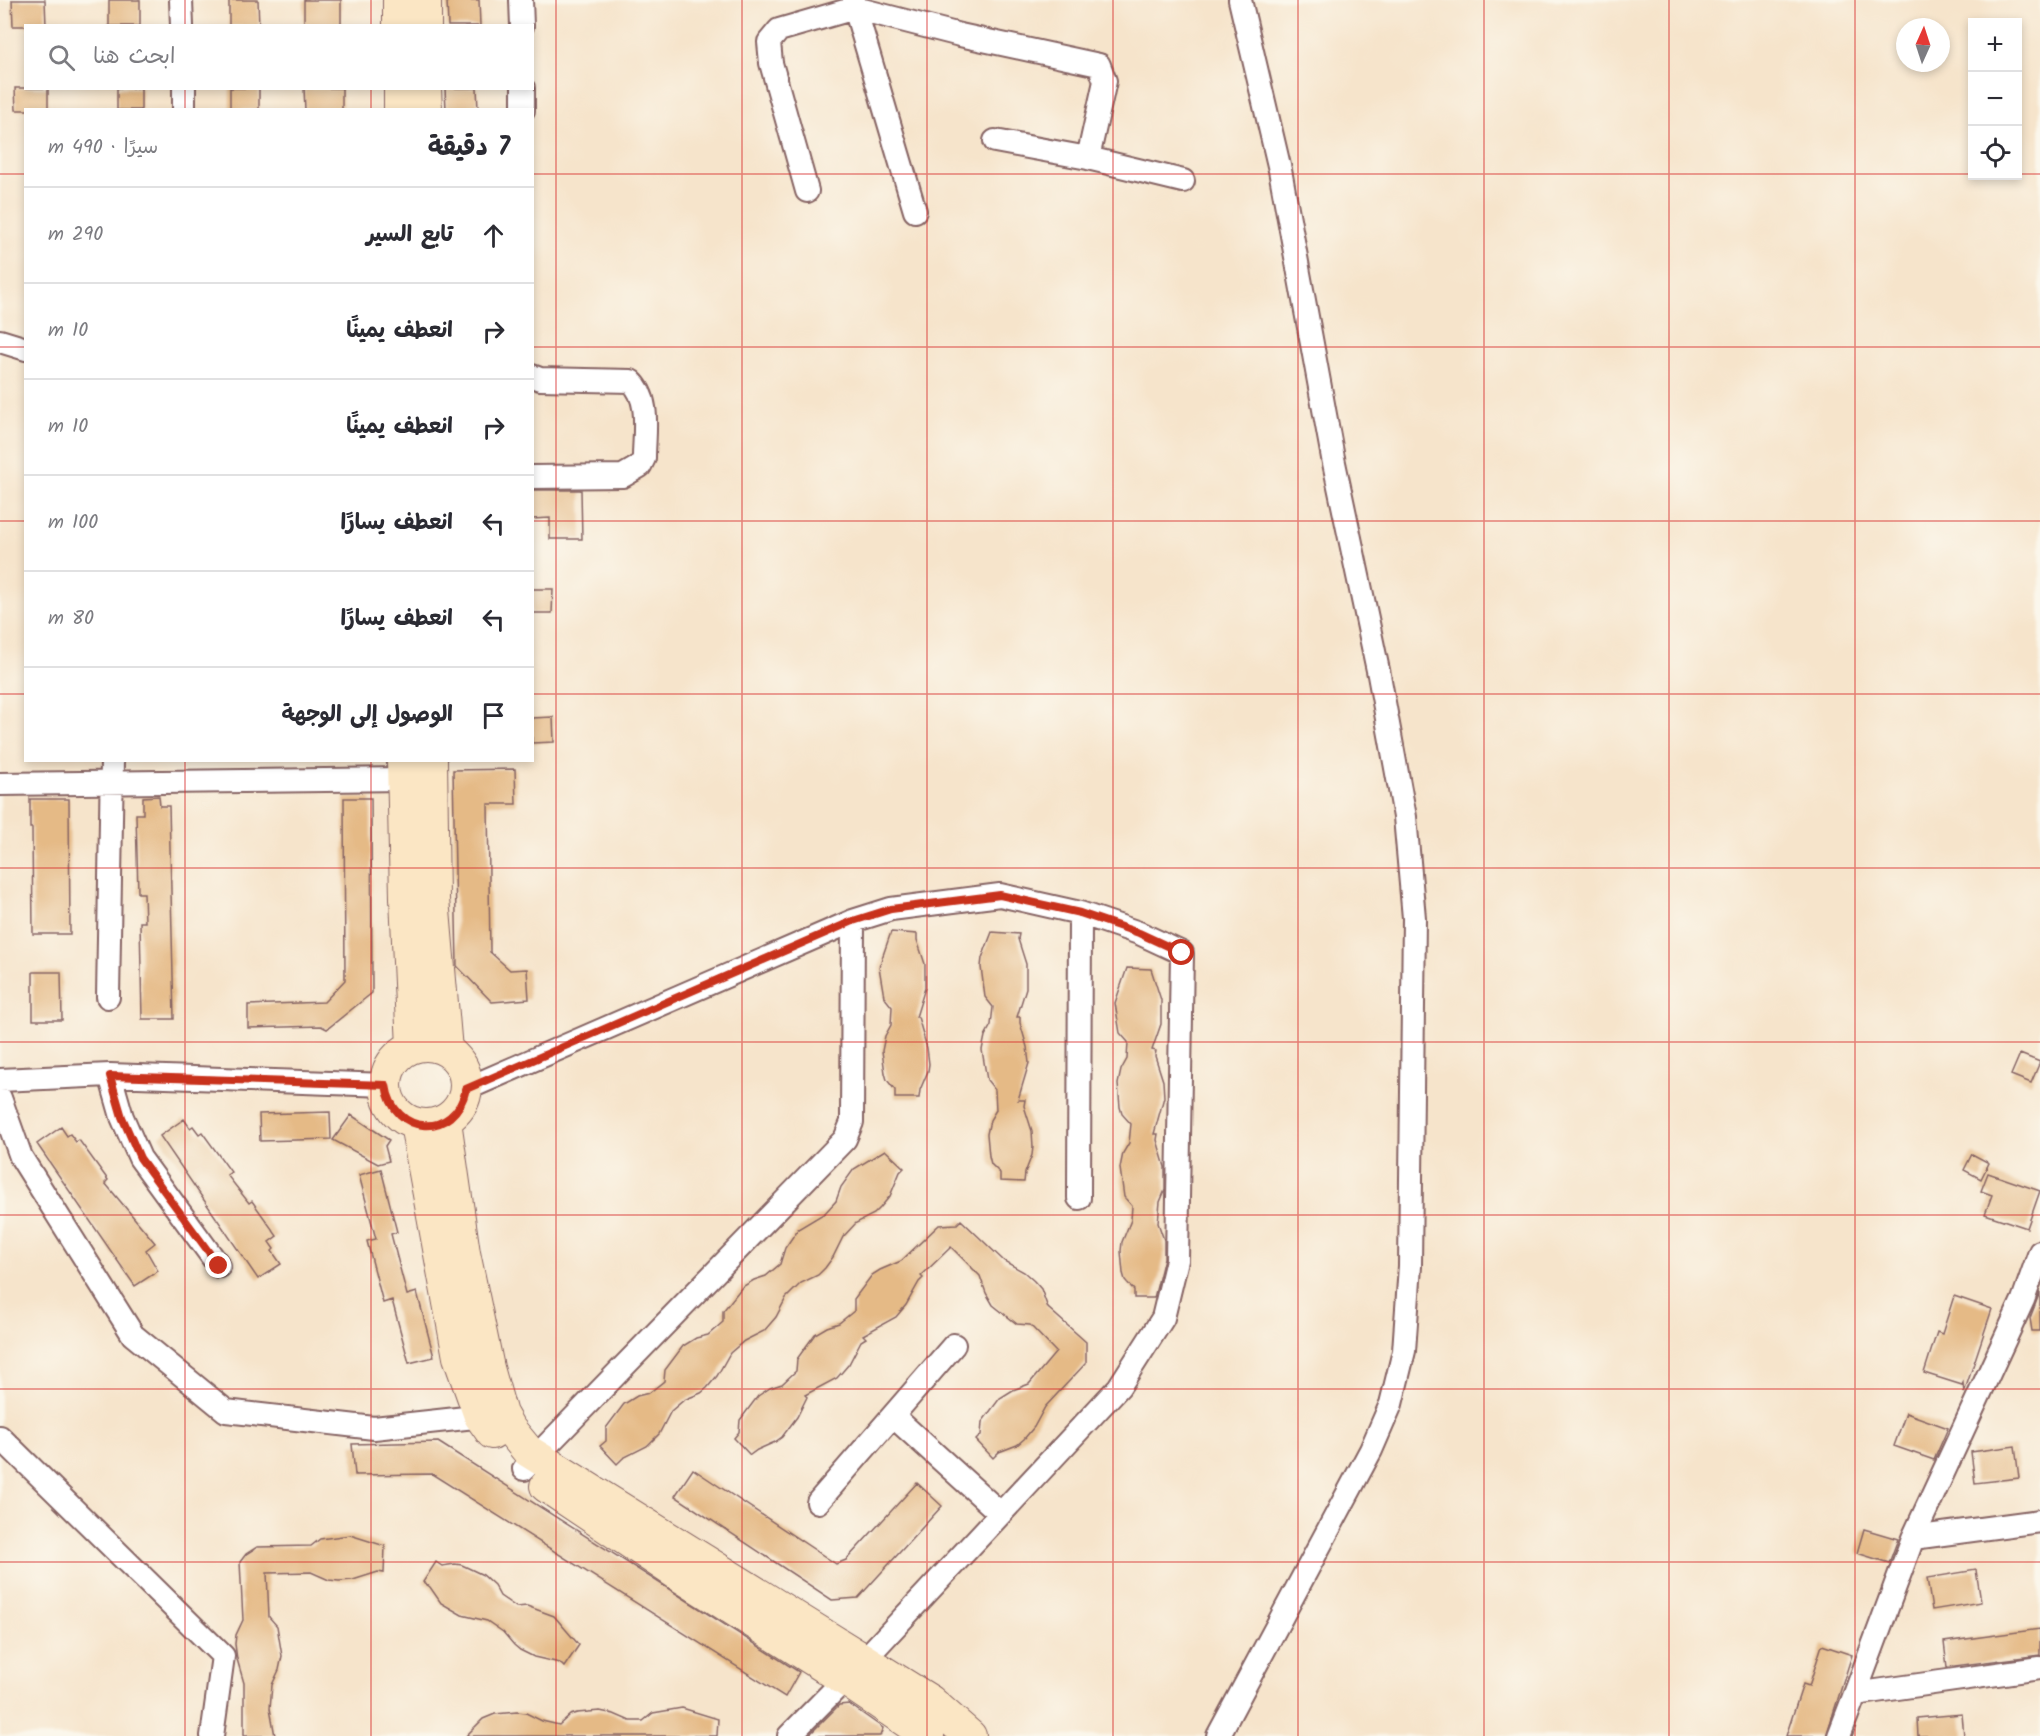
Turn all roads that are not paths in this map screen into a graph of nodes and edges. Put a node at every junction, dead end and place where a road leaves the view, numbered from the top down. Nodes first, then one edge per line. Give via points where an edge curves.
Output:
1 (182, 0) edge
2 (399, 0) edge
3 (425, 0) edge
4 (521, 0) edge
5 (1240, 0) edge
6 (854, 4) edge
7 (182, 24) edge
8 (399, 24) edge
9 (425, 24) edge
10 (522, 24) edge
11 (184, 90) edge
12 (400, 90) edge
13 (425, 90) edge
14 (523, 90) edge
15 (184, 108) edge
16 (400, 108) edge
17 (426, 108) edge
18 (523, 108) edge
19 (995, 141) dead end
20 (1088, 158) junction
21 (1183, 181) dead end
22 (807, 191) dead end
23 (915, 211) dead end
24 (0, 341) edge
25 (24, 348) edge
26 (534, 377) edge
27 (534, 477) edge
28 (432, 762) edge
29 (403, 770) edge
30 (112, 772) edge
31 (0, 784) edge
32 (1080, 913) junction
33 (853, 921) junction
34 (108, 997) dead end
35 (413, 1047) junction
36 (446, 1050) junction
37 (110, 1076) junction
38 (0, 1080) edge
39 (386, 1085) junction
40 (466, 1089) junction
41 (0, 1098) edge
42 (430, 1123) junction
43 (1079, 1198) dead end
44 (2040, 1252) edge
45 (219, 1266) dead end
46 (954, 1345) dead end
47 (490, 1415) junction
48 (893, 1416) junction
49 (0, 1437) edge
50 (530, 1463) junction
51 (818, 1502) dead end
52 (1000, 1513) junction
53 (2040, 1521) edge
54 (1913, 1538) junction
55 (2040, 1668) edge
56 (854, 1669) junction
57 (1855, 1694) junction
58 (212, 1736) edge
59 (789, 1736) edge
60 (928, 1736) edge
61 (970, 1736) edge
62 (1218, 1736) edge
63 (1839, 1736) edge

1 - 7 street
2 - 8 main road
3 - 9 main road
4 - 10 street
5 - 62 street via 1280,170 1405,817 1414,918 1413,1105 1410,1266 1404,1351 1392,1404
6 - 20 street via 960,35 1099,65 1105,81
6 - 22 street via 778,30 769,42 771,63
6 - 23 street
11 - 15 street
12 - 16 main road
13 - 17 main road
14 - 18 street
19 - 20 street
20 - 21 street
24 - 25 street
26 - 27 street via 631,381 640,389 644,401 644,458 640,466 623,476
28 - 36 main road via 433,899
29 - 30 street
29 - 35 main road
30 - 31 street
30 - 34 street
32 - 33 street via 1000,895 891,909
32 - 43 street
32 - 52 street via 1182,953 1177,1260 1163,1318 1119,1387
33 - 40 street
33 - 50 street via 852,1122 845,1139
35 - 36 main road
35 - 39 main road via 390,1066
36 - 40 main road via 462,1066
37 - 38 street
37 - 39 street
37 - 45 street via 140,1158
39 - 42 main road via 391,1106 398,1114
40 - 42 main road via 460,1108
41 - 47 street via 21,1157 133,1335 226,1411 374,1428
42 - 47 main road via 459,1357
44 - 54 street via 2023,1300
46 - 48 street
47 - 50 main road via 509,1428 528,1451
48 - 51 street
48 - 52 street
49 - 58 street via 223,1656
50 - 56 main road
52 - 56 street
53 - 54 street
54 - 57 street
55 - 57 street
56 - 59 street
56 - 60 main road
56 - 61 main road via 930,1701
57 - 63 street

